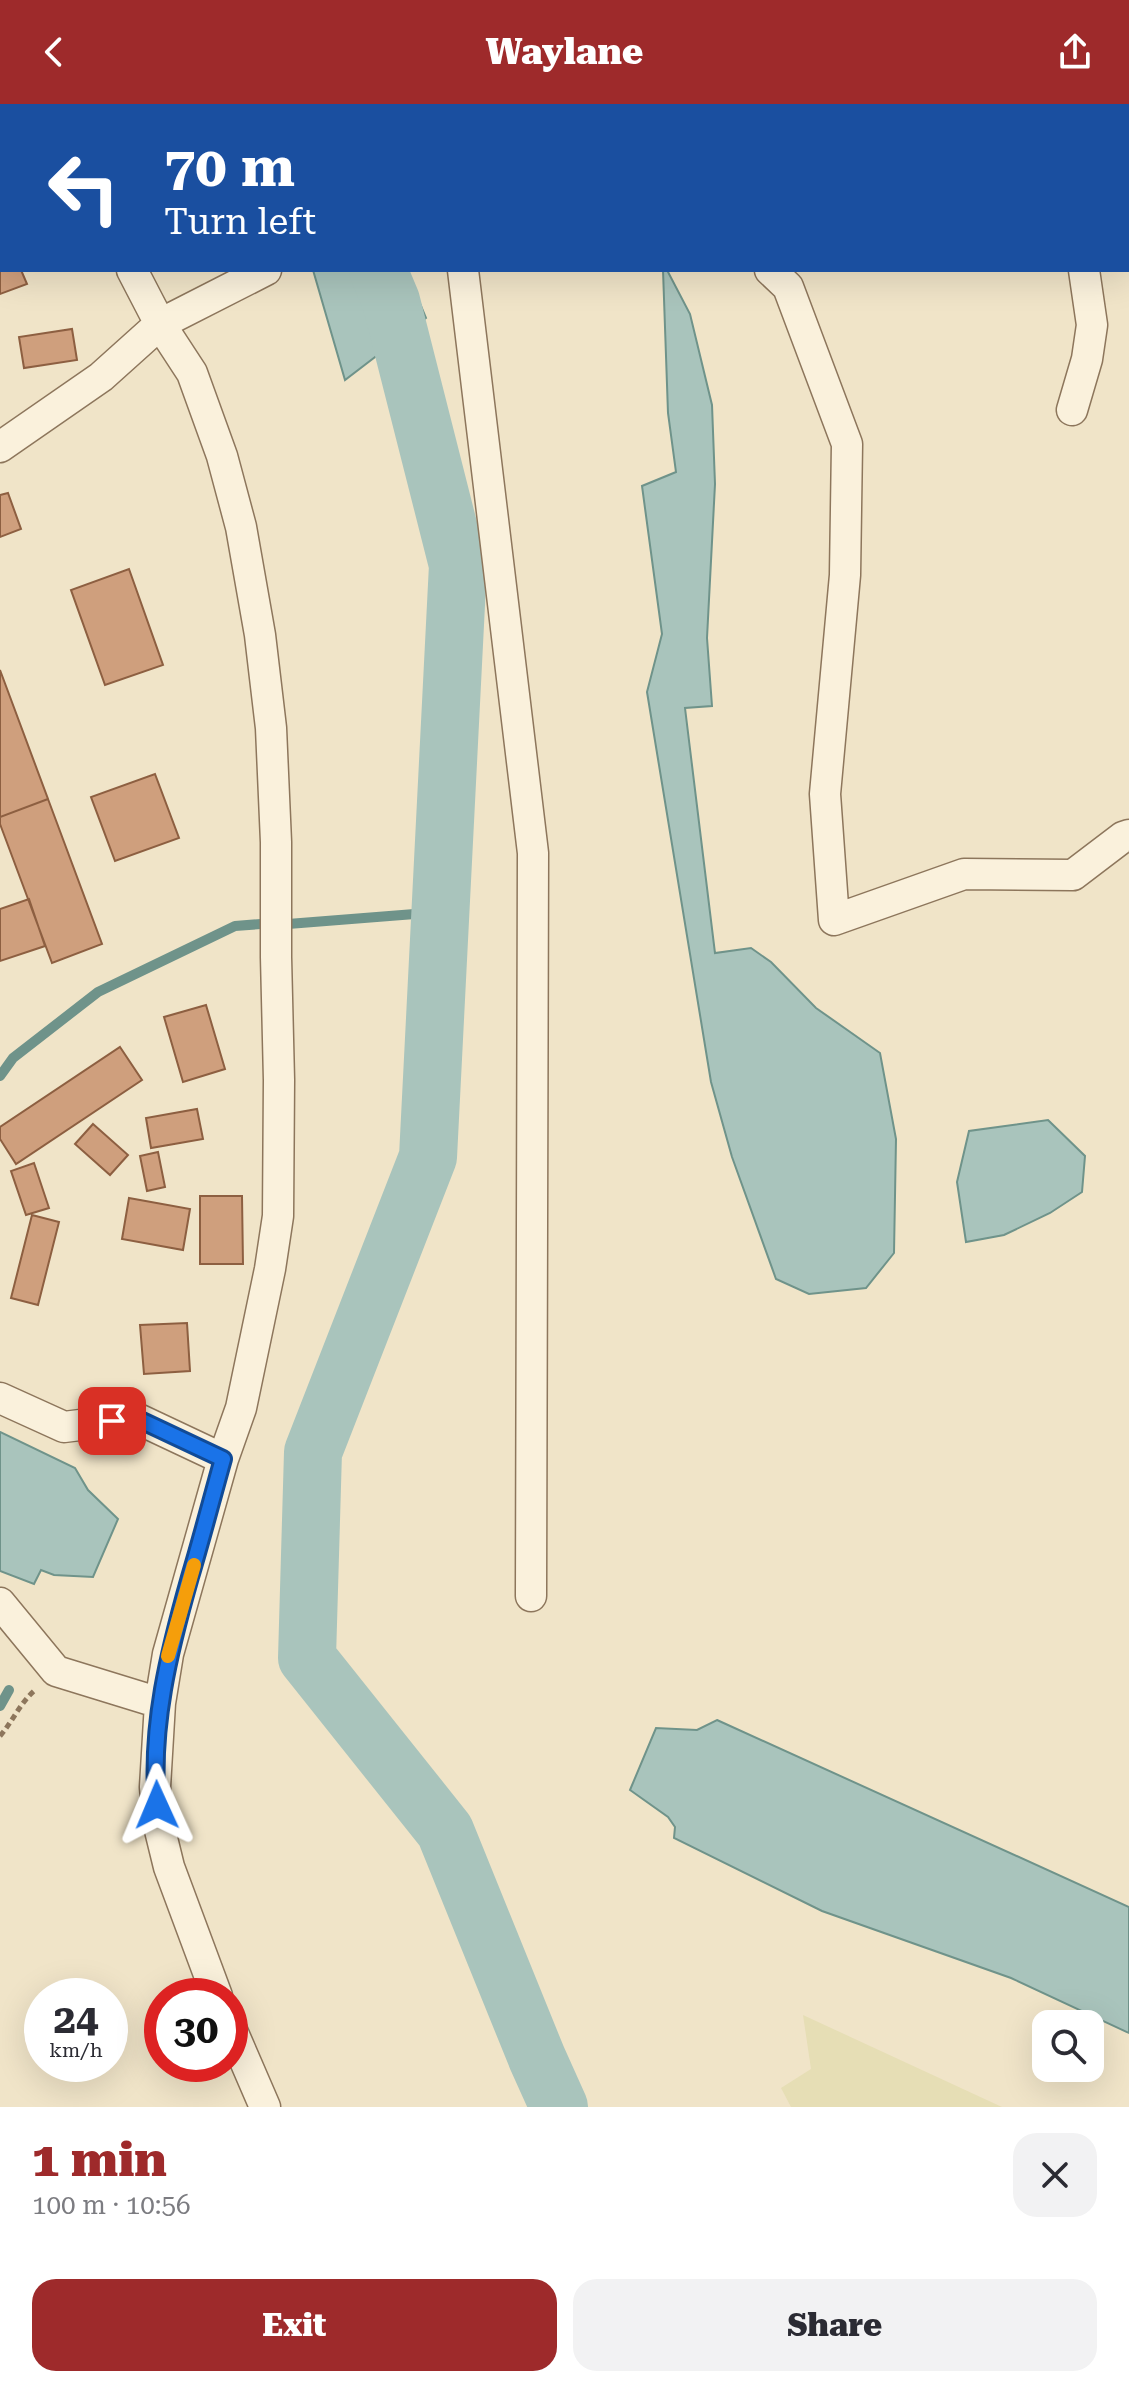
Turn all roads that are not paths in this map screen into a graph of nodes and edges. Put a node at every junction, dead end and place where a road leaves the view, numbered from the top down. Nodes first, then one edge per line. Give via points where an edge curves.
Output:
1 (133, 272) edge
2 (262, 272) edge
3 (463, 272) edge
4 (772, 272) edge
5 (1084, 272) edge
6 (160, 324) junction
7 (1072, 410) dead end
8 (0, 447) edge
9 (1129, 835) edge
10 (0, 1398) edge
11 (223, 1459) junction
12 (531, 1596) dead end
13 (0, 1603) edge
14 (160, 1703) junction
15 (210, 1978) edge
16 (248, 2068) edge
17 (265, 2107) edge

1 - 6 street
2 - 6 street
3 - 12 street via 533,853
4 - 9 street via 788,287 847,444 845,575 825,794 834,920 964,874 1073,875
5 - 7 street via 1092,325
6 - 8 street via 101,377
6 - 11 street via 192,373 222,456 241,527 271,728 278,1216 252,1362
10 - 11 street via 64,1427 136,1418
11 - 14 street via 168,1654
13 - 14 street via 56,1671
14 - 15 street via 158,1822
16 - 17 street

